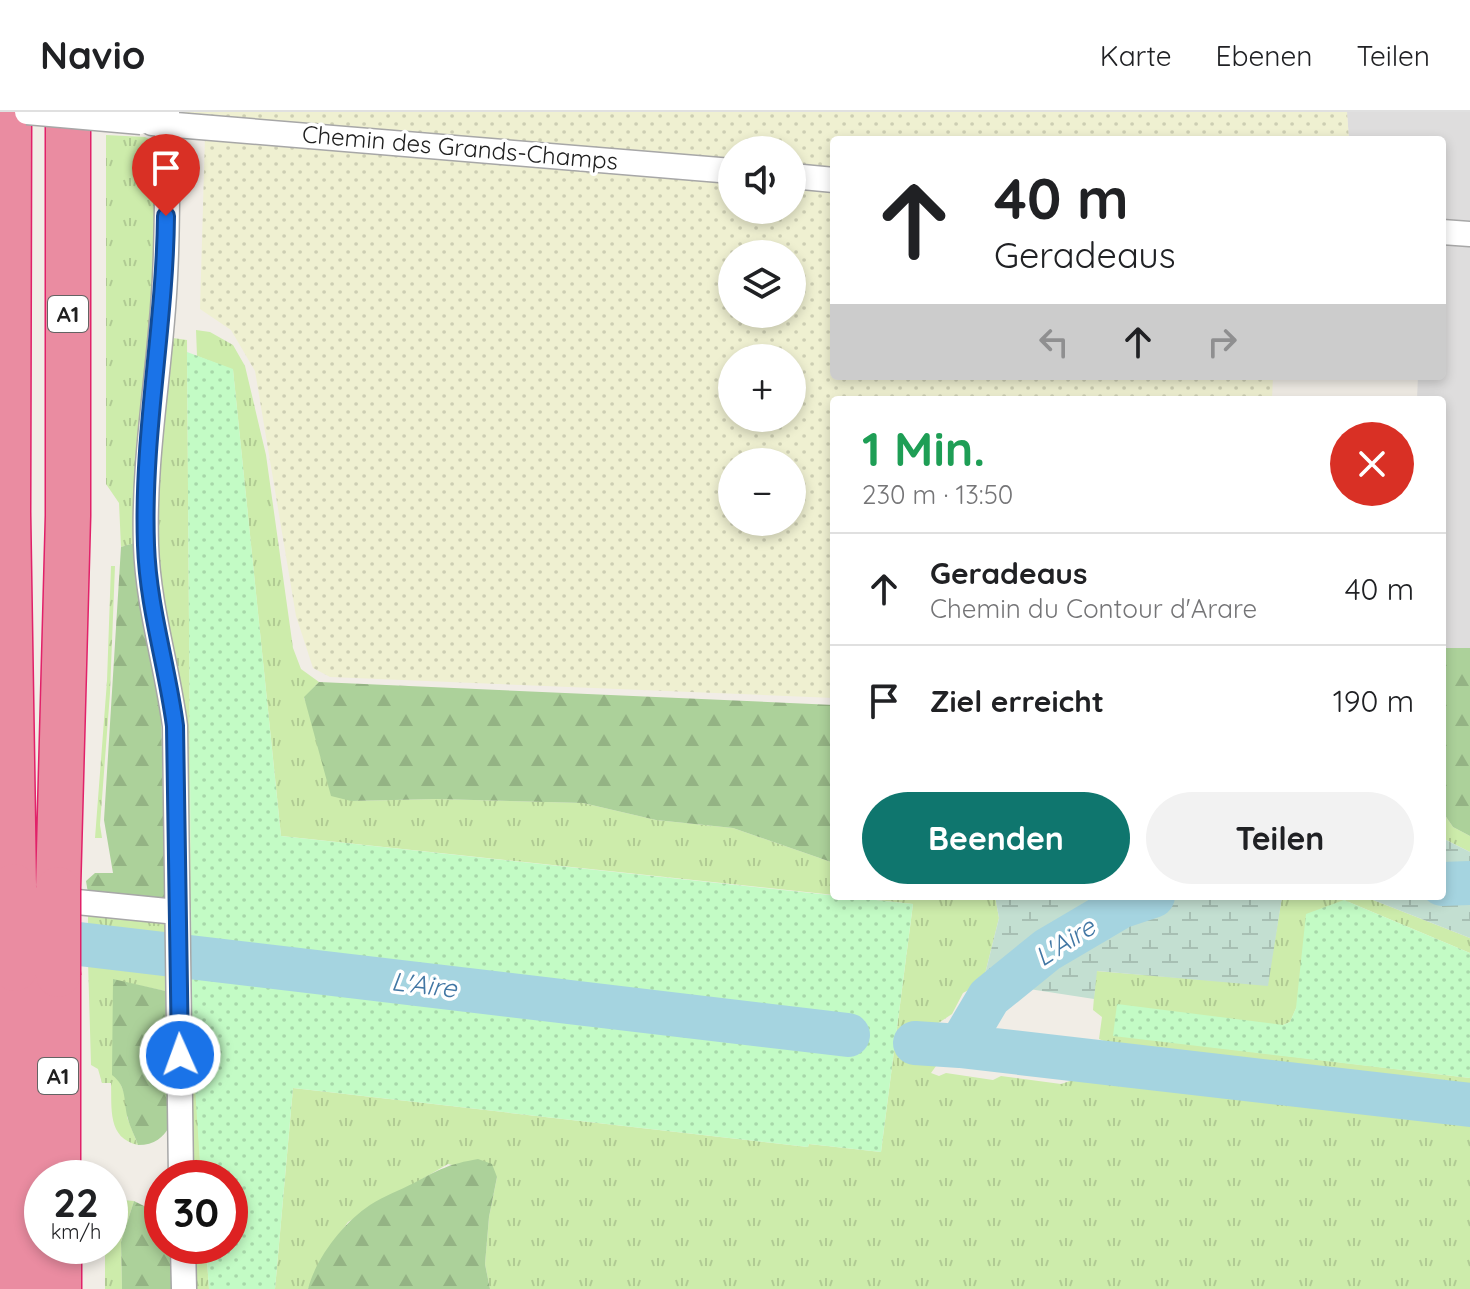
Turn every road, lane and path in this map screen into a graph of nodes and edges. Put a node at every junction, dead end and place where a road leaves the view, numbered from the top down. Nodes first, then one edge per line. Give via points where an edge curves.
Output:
1 (9, 112) edge
2 (27, 112) edge
3 (68, 112) edge
4 (167, 118) edge
5 (718, 170) edge
6 (806, 177) edge
7 (830, 180) edge
8 (1446, 232) edge
9 (1470, 234) edge
10 (7, 889) edge
11 (176, 917) junction
12 (58, 1160) edge
13 (181, 1160) edge
14 (59, 1264) edge
15 (183, 1264) edge
16 (16, 1289) edge
17 (59, 1289) edge
18 (184, 1289) edge

1 - 10 highway, A1
2 - 4 street, Chemin des Grands-Champs, bridge via 141,122
3 - 12 highway, A1, bridge
4 - 5 street, Chemin des Grands-Champs
4 - 11 street via 165,278 147,472 146,545 151,604 175,726
6 - 7 street
8 - 9 street
10 - 11 street
10 - 16 highway, A1, bridge via 15,969
11 - 13 street
14 - 17 highway
15 - 18 street

